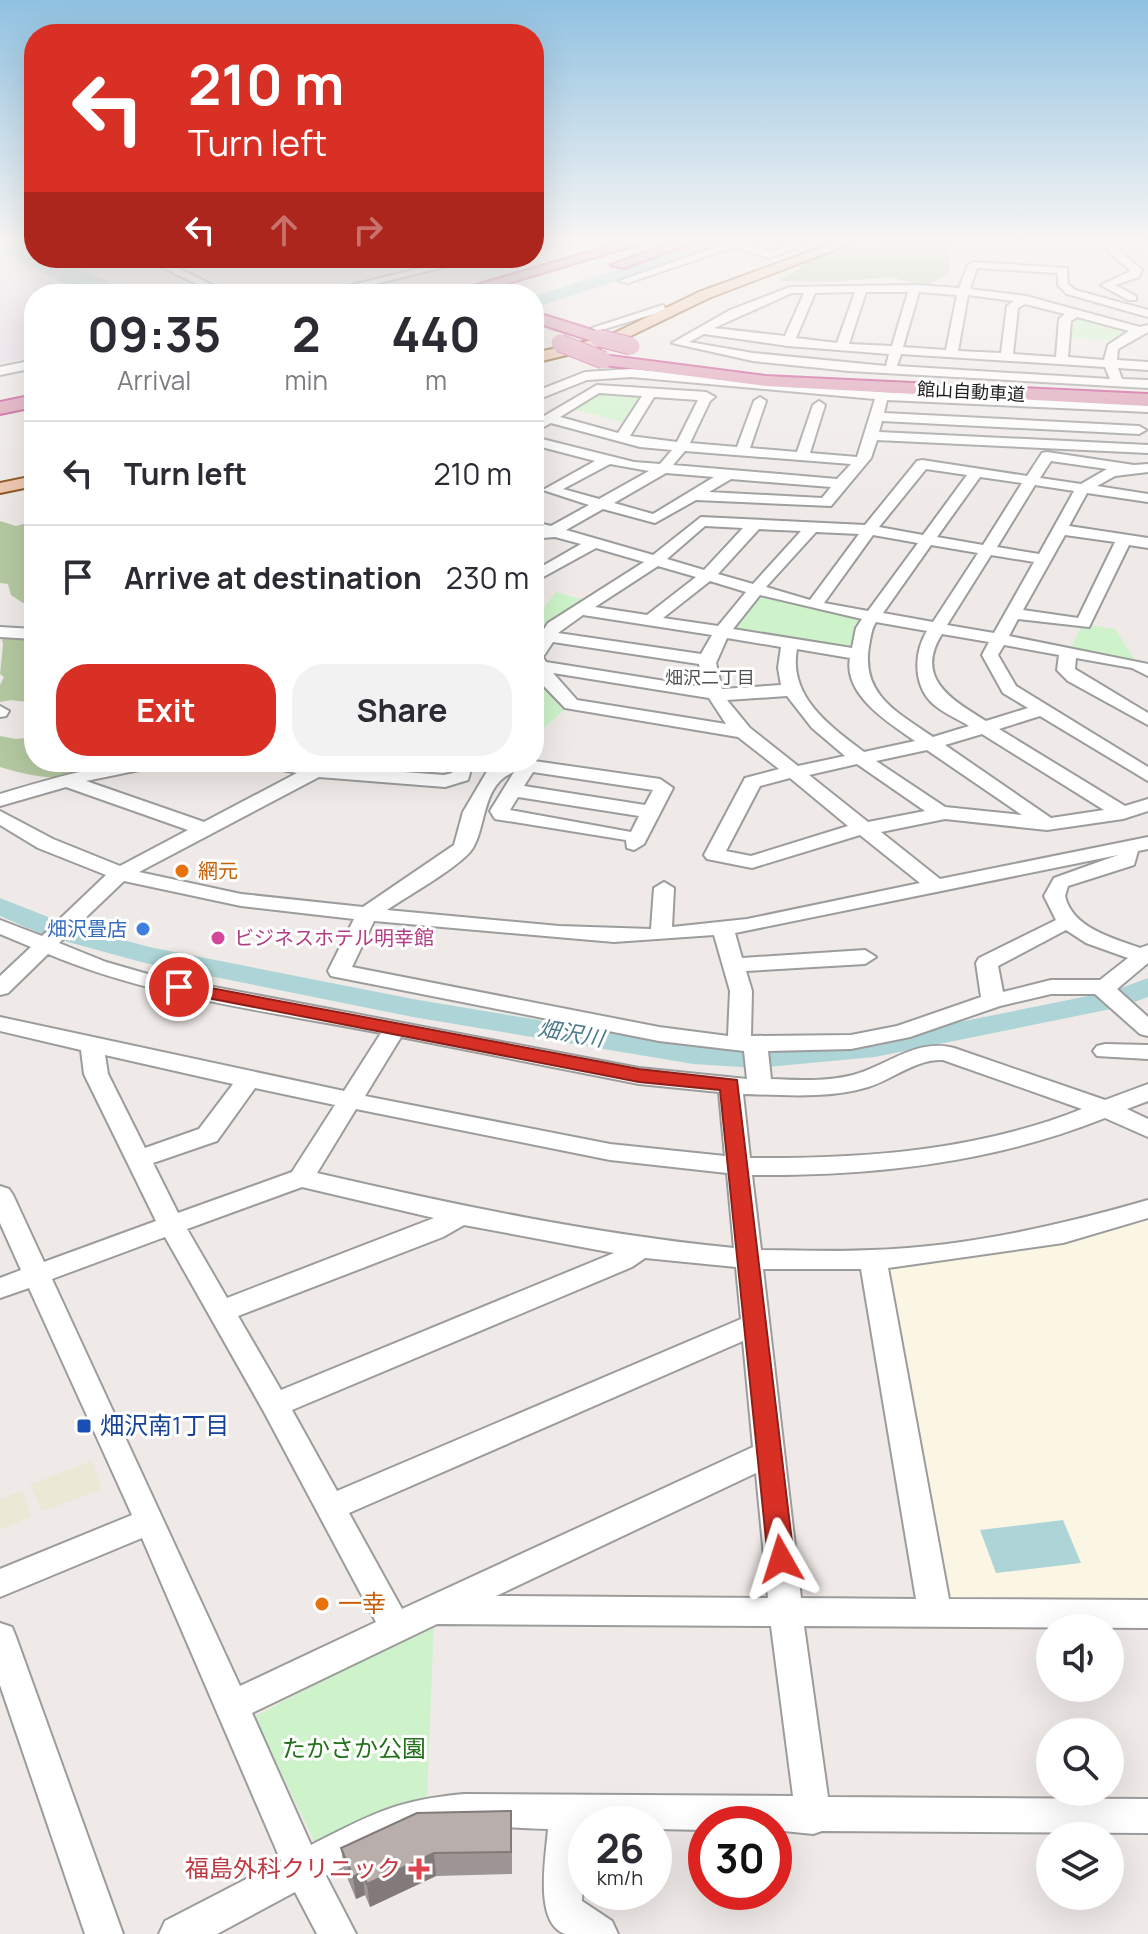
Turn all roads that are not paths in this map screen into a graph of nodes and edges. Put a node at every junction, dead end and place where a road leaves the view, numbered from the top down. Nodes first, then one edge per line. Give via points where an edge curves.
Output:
1 (545, 332) edge
2 (607, 332) edge
3 (627, 332) edge
4 (699, 332) edge
5 (765, 332) edge
6 (792, 332) edge
7 (847, 332) edge
8 (902, 332) edge
9 (955, 332) edge
10 (1010, 332) edge
11 (1064, 332) edge
12 (1139, 332) edge
13 (788, 342) junction
14 (842, 347) junction
15 (896, 352) junction
16 (951, 355) junction
17 (544, 356) edge
18 (1006, 359) junction
19 (1062, 362) junction
20 (1110, 364) junction
21 (24, 366) edge
22 (1148, 366) edge
23 (890, 370) junction
24 (0, 371) edge
25 (687, 380) junction
26 (1115, 382) junction
27 (1148, 384) edge
28 (24, 386) edge
29 (0, 391) edge
30 (651, 392) junction
31 (544, 393) edge
32 (1148, 393) edge
33 (678, 394) junction
34 (1148, 400) edge
35 (761, 401) dead end
36 (24, 403) edge
37 (0, 408) edge
38 (880, 408) junction
39 (1130, 408) junction
40 (1148, 408) edge
41 (551, 419) junction
42 (544, 423) edge
43 (1139, 430) junction
44 (622, 438) junction
45 (872, 440) junction
46 (544, 444) edge
47 (681, 447) junction
48 (1148, 449) edge
49 (742, 452) junction
50 (974, 452) dead end
51 (544, 454) edge
52 (555, 456) dead end
53 (802, 457) junction
54 (605, 461) junction
55 (861, 461) junction
56 (947, 462) junction
57 (1148, 468) edge
58 (663, 469) junction
59 (1132, 469) junction
60 (976, 472) junction
61 (729, 474) junction
62 (1029, 480) junction
63 (24, 483) edge
64 (841, 484) junction
65 (0, 488) edge
66 (1083, 488) junction
67 (694, 496) junction
68 (1148, 498) edge
69 (601, 504) junction
70 (1148, 514) edge
71 (1067, 516) junction
72 (756, 523) junction
73 (813, 526) junction
74 (544, 529) edge
75 (1148, 529) edge
76 (869, 530) junction
77 (553, 531) junction
78 (544, 536) edge
79 (928, 540) junction
80 (1124, 540) junction
81 (594, 543) junction
82 (1148, 543) edge
83 (988, 550) junction
84 (1042, 559) junction
85 (656, 561) junction
86 (544, 571) edge
87 (707, 576) junction
88 (758, 590) junction
89 (814, 606) junction
90 (579, 609) junction
91 (1012, 613) junction
92 (874, 617) junction
93 (649, 621) junction
94 (938, 628) junction
95 (0, 632) edge
96 (24, 633) edge
97 (720, 633) junction
98 (548, 636) junction
99 (998, 640) junction
100 (544, 642) edge
101 (790, 644) junction
102 (1068, 651) junction
103 (858, 654) junction
104 (707, 660) junction
105 (544, 667) edge
106 (1148, 671) edge
107 (544, 673) edge
108 (792, 690) junction
109 (716, 695) junction
110 (1042, 710) junction
111 (1148, 720) edge
112 (983, 727) junction
113 (744, 732) junction
114 (928, 744) junction
115 (863, 757) junction
116 (544, 768) edge
117 (794, 771) junction
118 (107, 772) edge
119 (313, 772) edge
120 (372, 772) edge
121 (462, 772) edge
122 (496, 772) edge
123 (523, 772) edge
124 (1148, 775) edge
125 (67, 781) junction
126 (512, 790) junction
127 (0, 800) edge
128 (1148, 805) edge
129 (653, 812) junction
130 (940, 813) junction
131 (1123, 813) junction
132 (0, 817) edge
133 (1047, 824) junction
134 (865, 828) junction
135 (204, 829) junction
136 (1137, 845) edge
137 (118, 875) junction
138 (937, 887) junction
139 (664, 888) dead end
140 (367, 914) junction
141 (1067, 923) junction
142 (0, 926) edge
143 (723, 929) junction
144 (661, 935) junction
145 (44, 944) junction
146 (1146, 954) edge
147 (865, 957) dead end
148 (736, 965) junction
149 (0, 988) edge
150 (1102, 988) junction
151 (993, 1001) junction
152 (0, 1024) edge
153 (396, 1027) junction
154 (1148, 1029) edge
155 (747, 1044) junction
156 (92, 1046) junction
157 (1105, 1051) dead end
158 (1148, 1052) edge
159 (249, 1079) junction
160 (730, 1085) junction
161 (760, 1086) junction
162 (1148, 1092) edge
163 (351, 1101) junction
164 (1109, 1110) junction
165 (1148, 1129) edge
166 (139, 1159) junction
167 (741, 1166) junction
168 (301, 1178) junction
169 (0, 1195) edge
170 (1148, 1209) edge
171 (460, 1215) junction
172 (172, 1226) junction
173 (640, 1248) junction
174 (750, 1259) junction
175 (873, 1260) junction
176 (36, 1275) junction
177 (0, 1288) edge
178 (222, 1311) junction
179 (754, 1325) junction
180 (275, 1405) junction
181 (771, 1452) junction
182 (330, 1508) junction
183 (150, 1521) junction
184 (0, 1583) edge
185 (434, 1610) junction
186 (786, 1613) junction
187 (935, 1613) junction
188 (1148, 1614) edge
189 (395, 1627) junction
190 (0, 1637) edge
191 (232, 1706) junction
192 (566, 1814) junction
193 (1148, 1816) edge
194 (813, 1817) junction
195 (304, 1871) junction
196 (104, 1934) edge
197 (178, 1934) edge
198 (337, 1934) edge
199 (599, 1934) edge

1 - 34 highway, 館山自動車道, bridge via 603,360 765,381
2 - 32 highway, 館山自動車道, bridge via 631,346 821,371
3 - 17 main road
4 - 23 street via 678,343 753,357
5 - 13 street
6 - 13 street
7 - 14 street
8 - 15 street
9 - 16 street
10 - 18 street
11 - 19 street
12 - 20 street via 1112,348
13 - 14 street
14 - 15 street
15 - 16 street
15 - 23 street
16 - 18 street
18 - 19 street
19 - 20 street
20 - 22 street
20 - 26 street
21 - 24 street
23 - 26 street
25 - 31 street via 597,374
25 - 33 street
25 - 38 street
26 - 27 street
28 - 29 highway
30 - 33 street
30 - 41 street via 597,389
30 - 44 street
33 - 47 street via 713,397
35 - 49 street
36 - 37 highway
38 - 39 street
38 - 43 street
38 - 45 street
38 - 53 street via 812,405
39 - 40 street
39 - 43 street
41 - 42 street
41 - 44 street
43 - 48 street
44 - 47 street
45 - 48 street
45 - 55 street
45 - 56 street
46 - 54 street
47 - 49 street
47 - 58 street
49 - 53 street
50 - 56 street
51 - 52 street
53 - 55 street
54 - 58 street
54 - 69 street via 550,490
55 - 64 street
56 - 60 street
56 - 76 street via 922,464
57 - 59 street
58 - 61 street
58 - 69 street
59 - 62 street via 1047,456
59 - 66 street via 1102,476
60 - 62 street
60 - 79 street
61 - 64 street
61 - 67 street
62 - 66 street
62 - 83 street
63 - 65 main road
64 - 67 street via 826,503
66 - 68 street
66 - 71 street
67 - 69 street via 655,519
69 - 77 street
70 - 71 street
71 - 75 street
71 - 80 street
71 - 84 street
72 - 73 street
72 - 85 street via 701,521
72 - 87 street
73 - 76 street
73 - 88 street
74 - 77 street
76 - 79 street
76 - 89 street
77 - 78 street
77 - 81 street
79 - 83 street
79 - 92 street
80 - 82 street
80 - 91 street via 1083,624
81 - 85 street
81 - 86 street
83 - 84 street
83 - 94 street
84 - 91 street
85 - 87 street
85 - 90 street
87 - 88 street
87 - 93 street
88 - 89 street
88 - 97 street
89 - 92 street
90 - 93 street
90 - 98 street
91 - 99 street
92 - 94 street
92 - 103 street via 864,628
93 - 97 street
94 - 99 street
94 - 112 street via 927,644 926,680 938,699
95 - 96 street
97 - 101 street
97 - 104 street
98 - 100 street
98 - 104 street
99 - 102 street
99 - 110 street via 990,655 1002,679
101 - 103 street
101 - 108 street via 785,661
102 - 106 street via 1137,664
102 - 111 street via 1066,670 1074,677
103 - 114 street via 862,681 875,702
104 - 109 street
105 - 109 street
107 - 113 street via 571,704
108 - 109 street
108 - 115 street via 816,722
109 - 113 street
110 - 112 street
110 - 124 street
112 - 114 street
112 - 131 street
113 - 117 street
114 - 115 street
114 - 133 street
115 - 117 street
115 - 130 street
116 - 129 street via 660,785
117 - 134 street
117 - 134 street via 752,782 717,858 752,862
118 - 125 street
119 - 135 street
120 - 121 street via 445,781
122 - 140 street via 480,796 463,848
123 - 126 street
125 - 127 street
125 - 135 street
126 - 129 street
126 - 129 street via 502,815 629,839
128 - 131 street
130 - 133 street
130 - 134 street
131 - 133 street
132 - 137 street via 83,863
134 - 138 street
135 - 137 street
136 - 138 street
136 - 141 street via 1127,861 1057,886 1055,900
137 - 140 street via 245,901
137 - 145 street
138 - 143 street
139 - 144 street
140 - 144 street via 575,934
140 - 155 street via 339,965 347,975 659,1034
141 - 146 street
141 - 151 street via 987,963
142 - 145 street
143 - 144 street
143 - 148 street
145 - 149 street
145 - 153 street via 148,981
146 - 150 street
147 - 148 street
148 - 155 street
150 - 151 street via 1051,987
150 - 154 street
151 - 155 street via 902,1032 851,1042
152 - 156 street
153 - 160 street via 639,1076
153 - 163 street
155 - 161 street
156 - 159 street
156 - 166 street via 96,1074
157 - 158 street
159 - 163 street
159 - 166 street via 208,1135
160 - 161 street
160 - 167 street
161 - 164 street via 850,1084 936,1051
162 - 164 street
163 - 167 street via 611,1152
163 - 168 street
164 - 165 street
164 - 167 street via 1060,1129 932,1157 825,1167
166 - 172 street
167 - 174 street
168 - 171 street
168 - 172 street
169 - 176 street
170 - 175 street via 1063,1234
171 - 173 street
171 - 178 street via 434,1230
172 - 176 street
172 - 178 street
173 - 174 street
173 - 180 street via 595,1272
174 - 175 street
174 - 179 street
175 - 187 street
176 - 177 street
176 - 183 street
178 - 180 street
179 - 181 street
179 - 182 street
180 - 182 street
181 - 185 street
181 - 186 street
182 - 189 street
183 - 184 street
183 - 191 street
185 - 186 street
185 - 189 street
186 - 187 street
186 - 194 street
187 - 188 street
189 - 191 street
190 - 196 street
191 - 195 street
192 - 194 street
192 - 195 street via 421,1815 393,1822
192 - 199 street via 563,1910
193 - 194 street
195 - 197 street
195 - 198 street

